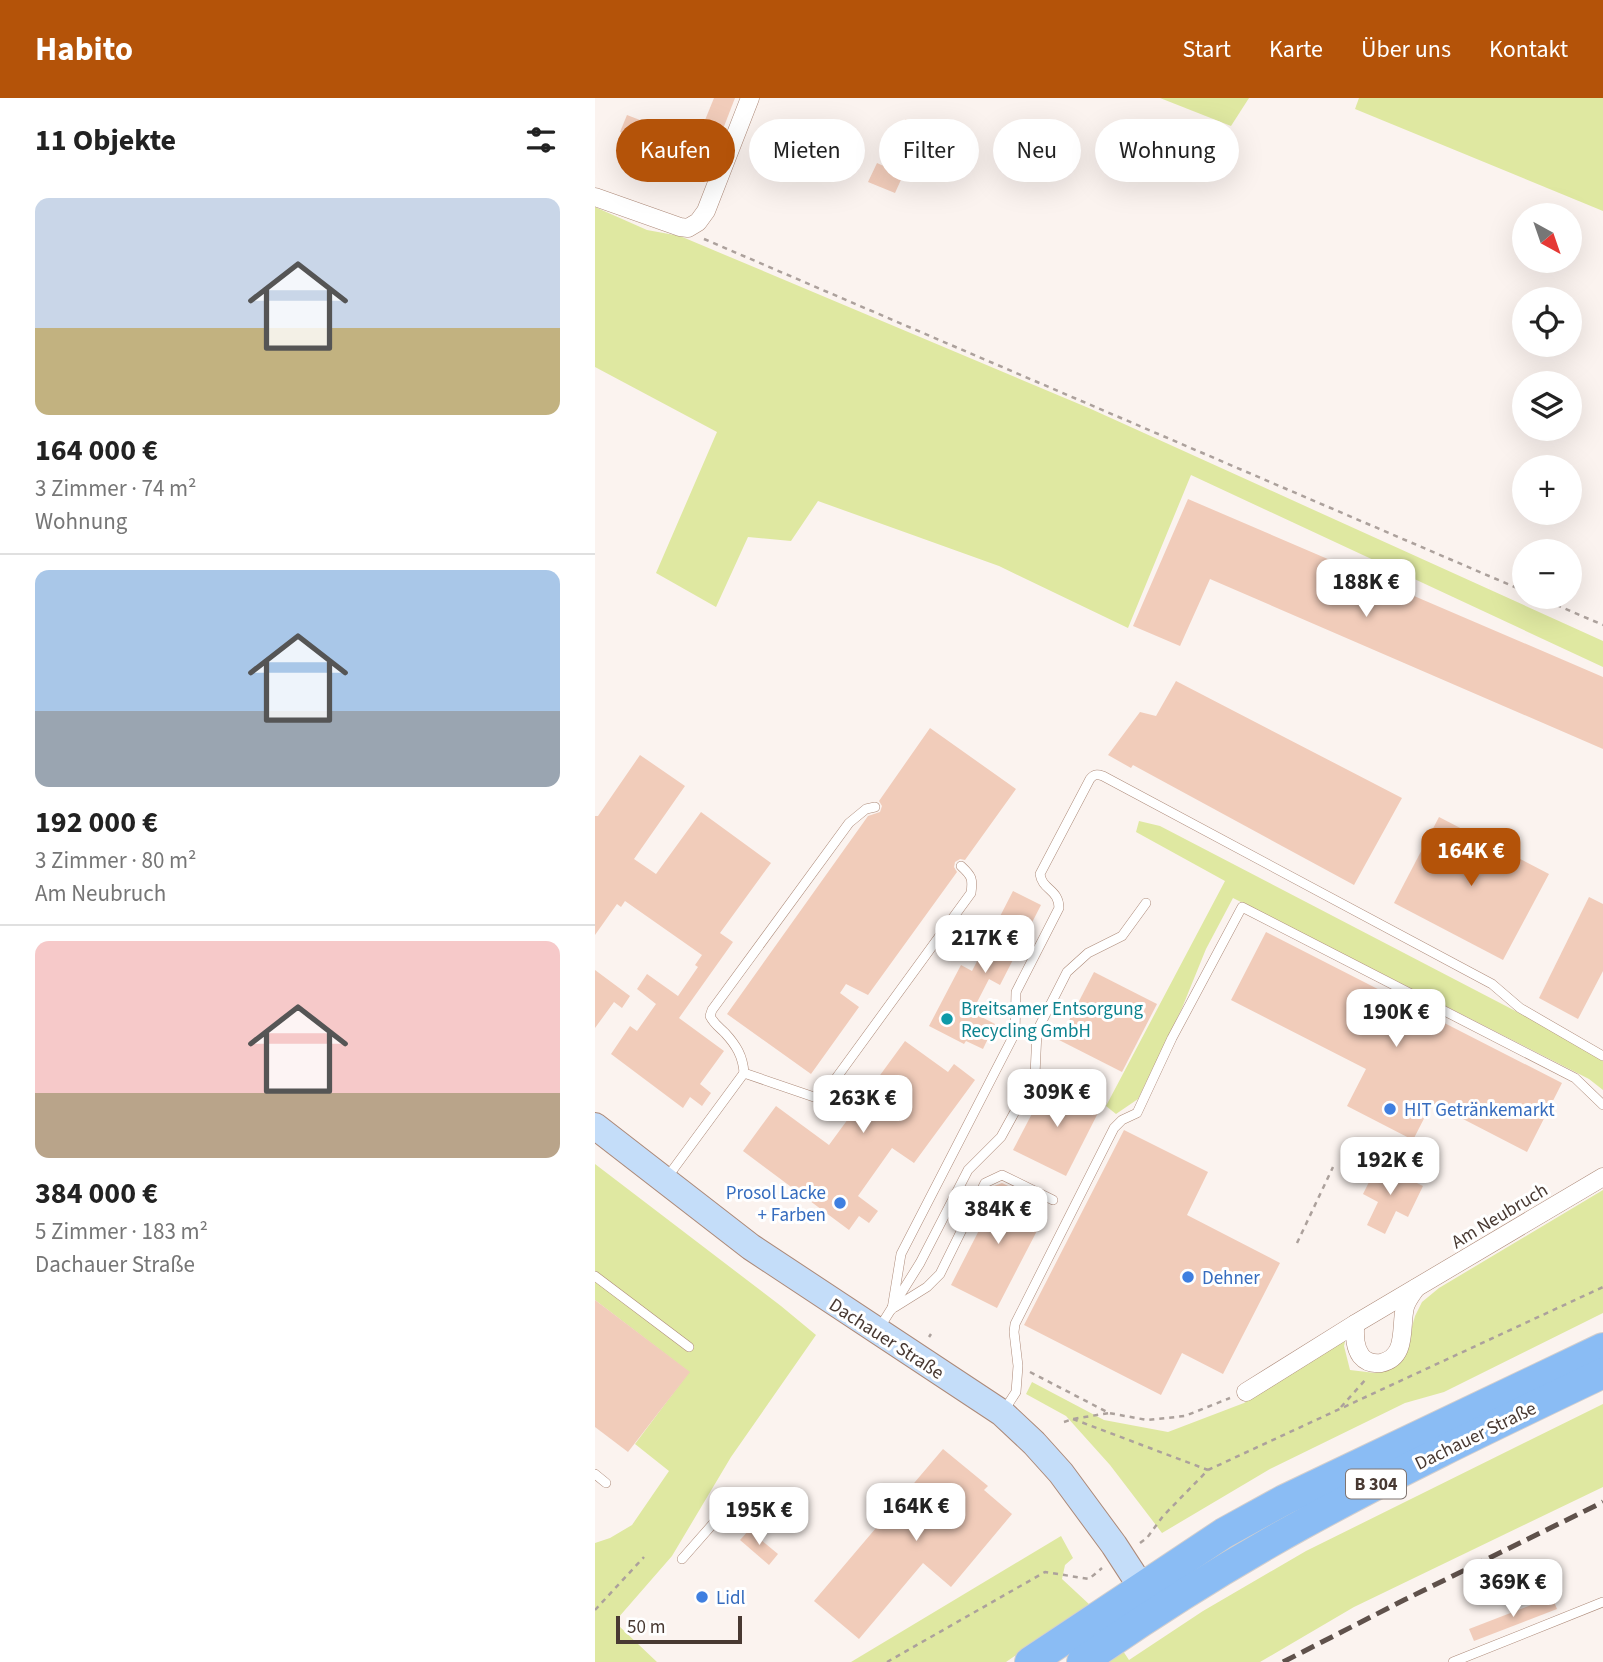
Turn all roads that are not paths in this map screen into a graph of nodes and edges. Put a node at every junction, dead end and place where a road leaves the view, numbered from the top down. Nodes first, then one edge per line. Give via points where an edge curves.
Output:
1 (750, 98) edge
2 (595, 197) edge
3 (875, 807) dead end
4 (961, 866) dead end
5 (1146, 903) dead end
6 (1603, 1056) edge
7 (744, 1073) junction
8 (1603, 1105) edge
9 (595, 1125) edge
10 (1603, 1177) edge
11 (665, 1180) junction
12 (1053, 1200) dead end
13 (595, 1276) edge
14 (1416, 1288) junction
15 (892, 1309) junction
16 (1355, 1324) junction
17 (877, 1332) junction
18 (689, 1347) dead end
19 (1603, 1348) edge
20 (1603, 1373) edge
21 (1246, 1392) road end
22 (1002, 1413) junction
23 (595, 1474) edge
24 (606, 1483) dead end
25 (733, 1501) dead end
26 (682, 1559) dead end
27 (1142, 1587) junction
28 (1603, 1602) edge
29 (1157, 1613) junction
30 (1030, 1662) edge
31 (1082, 1662) edge
32 (1453, 1662) edge

1 - 2 street via 698,222 680,227
3 - 7 lane via 866,808 849,823 712,1010 714,1024 736,1045
4 - 7 lane via 971,875 971,893 826,1092 818,1098
5 - 15 lane via 1122,936 1088,953 1067,972 1037,1031 1035,1075 1001,1137 968,1170
6 - 15 lane via 1520,1008 1492,984 1103,776 1093,775 1040,874 1043,884 1056,894 1059,908 1016,992 1015,1033 901,1254
7 - 11 lane
8 - 22 lane via 1575,1078 1242,907 1137,1113 1114,1128 1015,1324 1016,1392
9 - 11 main road, Dachauer Straße
10 - 14 street, Am Neubruch
11 - 17 main road, Dachauer Straße via 751,1247
12 - 15 lane via 1002,1175 985,1183 940,1274
13 - 18 lane
14 - 16 street, Am Neubruch
14 - 16 street via 1405,1308 1402,1343 1389,1360 1371,1363 1363,1359 1354,1339
15 - 17 lane
16 - 21 street, Am Neubruch
17 - 22 main road, Dachauer Straße
19 - 27 main road, Dachauer Straße / B 304 via 1284,1500
20 - 29 main road, Dachauer Straße / B 304 via 1309,1520
22 - 27 main road, Dachauer Straße via 1061,1473
23 - 24 lane
25 - 26 lane
27 - 29 main road, Dachauer Straße
27 - 30 main road, B 304
28 - 32 lane
29 - 31 main road, B 304

